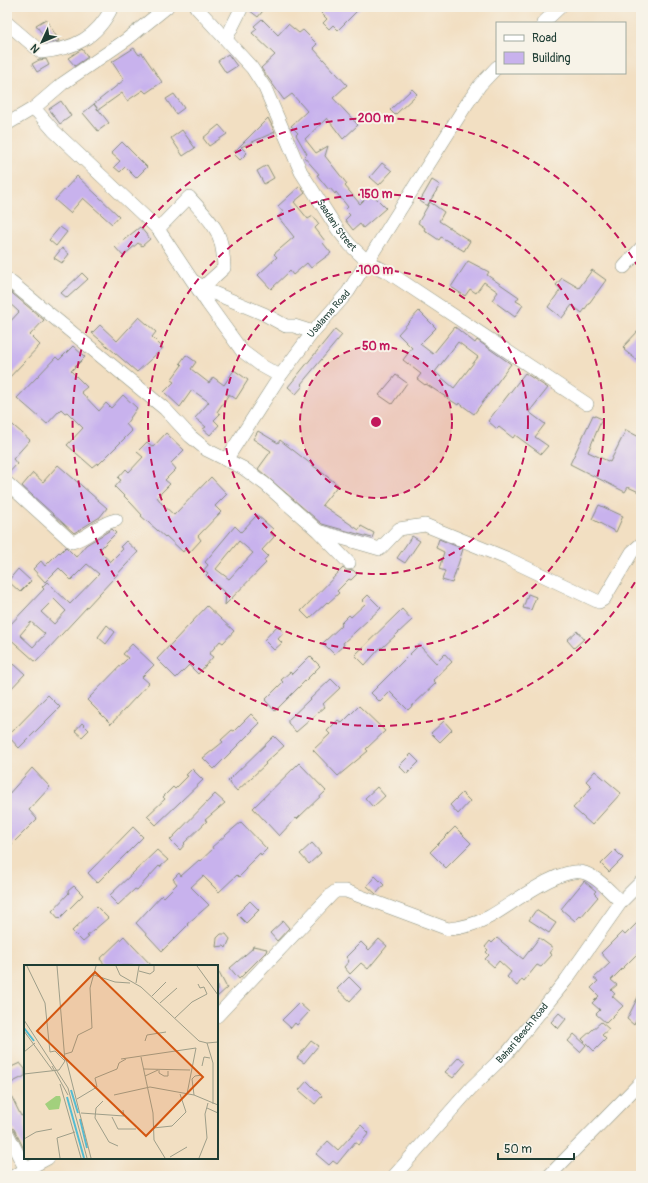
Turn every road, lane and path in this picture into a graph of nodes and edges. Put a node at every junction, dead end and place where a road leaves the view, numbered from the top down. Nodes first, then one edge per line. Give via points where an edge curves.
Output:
1 (112, 7) edge
2 (166, 7) edge
3 (196, 7) edge
4 (242, 7) edge
5 (560, 7) edge
6 (544, 22) edge
7 (7, 23) edge
8 (226, 40) junction
9 (496, 68) edge
10 (34, 108) junction
11 (7, 124) edge
12 (158, 229) junction
13 (641, 248) edge
14 (368, 262) junction
15 (624, 267) dead end
16 (189, 277) junction
17 (7, 279) edge
18 (202, 288) junction
19 (313, 332) junction
20 (280, 376) junction
21 (587, 404) dead end
22 (226, 460) junction
23 (7, 483) edge
24 (116, 520) dead end
25 (318, 531) junction
26 (641, 544) edge
27 (349, 563) dead end
28 (640, 882) edge
29 (620, 902) junction
30 (218, 1015) edge
31 (641, 1082) edge
32 (7, 1133) edge
33 (46, 1159) edge
34 (25, 1168) junction
35 (14, 1176) edge
36 (394, 1176) edge
37 (549, 1176) edge

1 - 7 street via 102,26 93,34 74,45 54,51 41,52
2 - 10 street via 126,40 62,84
3 - 8 street, Saadani Street
4 - 8 street
5 - 6 street
8 - 14 street, Saadani Street via 252,68 265,88 300,172 350,245
9 - 14 street, Usalama Road via 464,108
10 - 11 street
10 - 12 street via 54,131
12 - 16 street
12 - 18 street via 189,197 219,232 224,268
13 - 15 street
14 - 19 street, Usalama Road via 348,292
14 - 21 street, Saadani Street via 391,274
16 - 18 street
16 - 20 street via 242,351
17 - 22 street via 165,409 190,436 207,450
18 - 19 street via 286,326
19 - 20 street, Usalama Road
20 - 22 street, Usalama Road
22 - 25 street via 243,468 265,484
23 - 24 street via 72,542 84,539 108,521
25 - 26 street via 380,549 399,529 425,525 506,558 599,602 604,599 632,552
25 - 27 street
28 - 29 street, Bahari Beach Road
29 - 30 street via 594,878 584,872 575,872 537,886 488,918 460,929 448,929 346,891 336,891
29 - 36 street, Bahari Beach Road via 566,980 508,1052 471,1088
31 - 37 street
32 - 34 street
33 - 34 street
34 - 35 street

